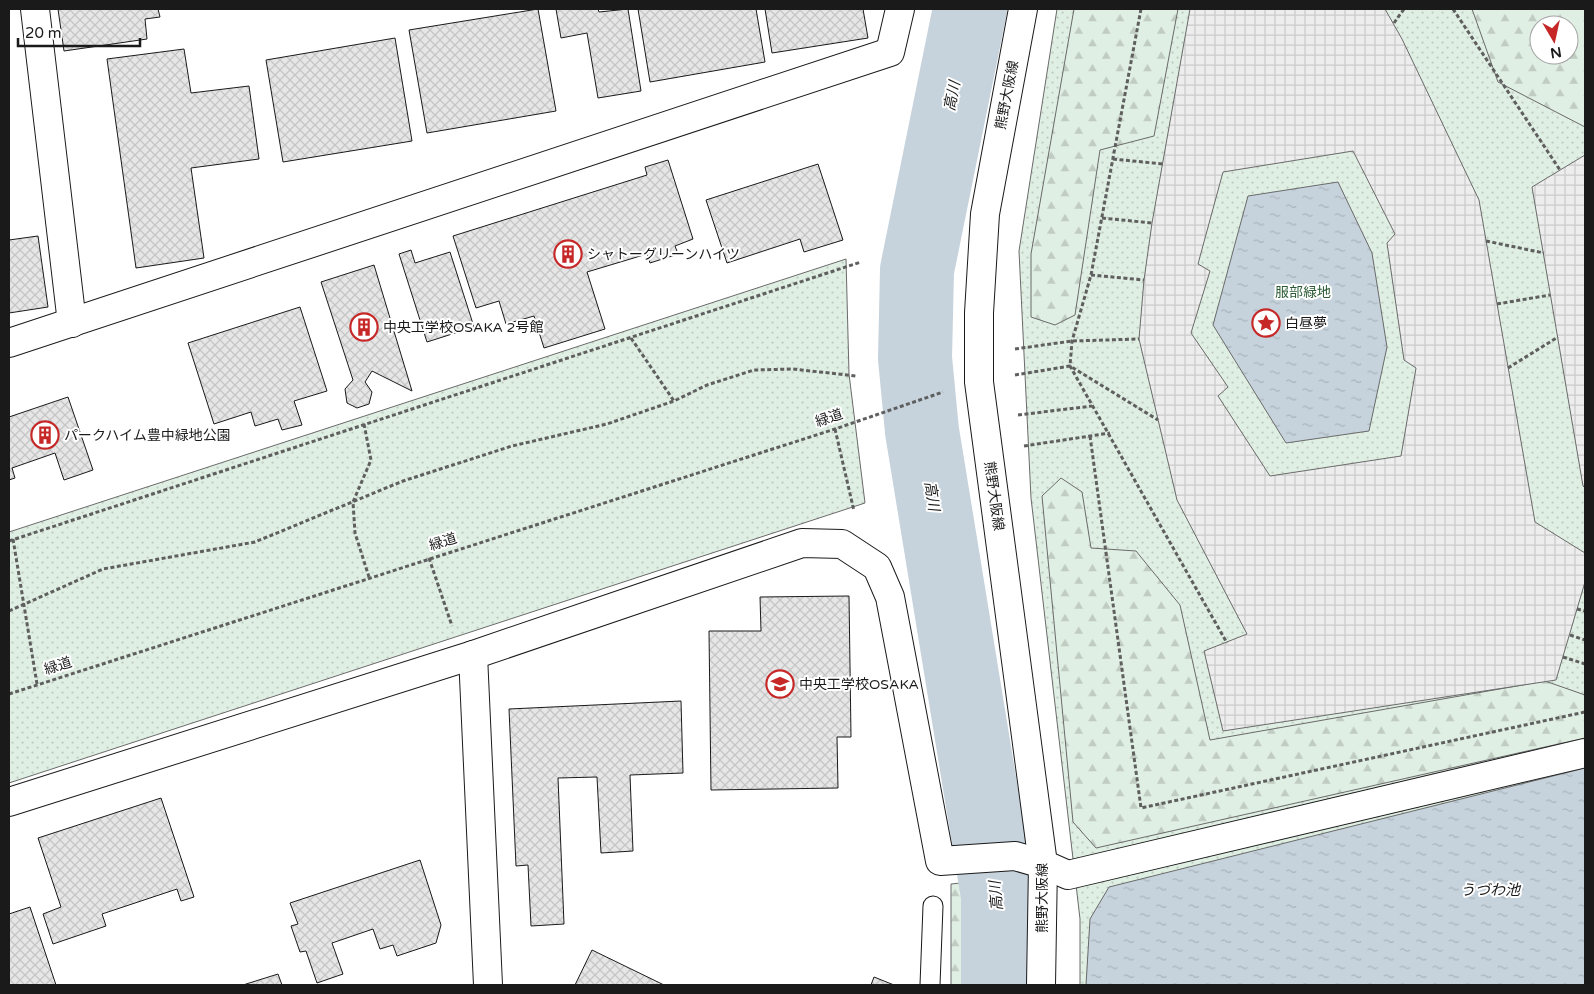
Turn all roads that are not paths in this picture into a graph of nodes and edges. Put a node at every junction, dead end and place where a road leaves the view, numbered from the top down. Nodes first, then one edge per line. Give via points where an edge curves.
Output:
1 (35, 9) edge
2 (900, 9) edge
3 (1023, 9) edge
4 (72, 322) junction
5 (9, 343) edge
6 (473, 655) junction
7 (1585, 737) edge
8 (1585, 753) edge
9 (9, 802) edge
10 (1043, 864) junction
11 (932, 906) dead end
12 (488, 985) edge
13 (930, 985) edge
14 (1041, 985) edge

1 - 4 street
2 - 4 street via 890,52
3 - 10 street, 熊野大阪線 via 985,214 979,382
4 - 5 street
6 - 9 street
6 - 10 street via 802,544 842,544 876,567 890,597 940,861 1016,856
6 - 12 street
7 - 10 street
8 - 10 street via 1068,875
10 - 14 street, 熊野大阪線
11 - 13 lane

